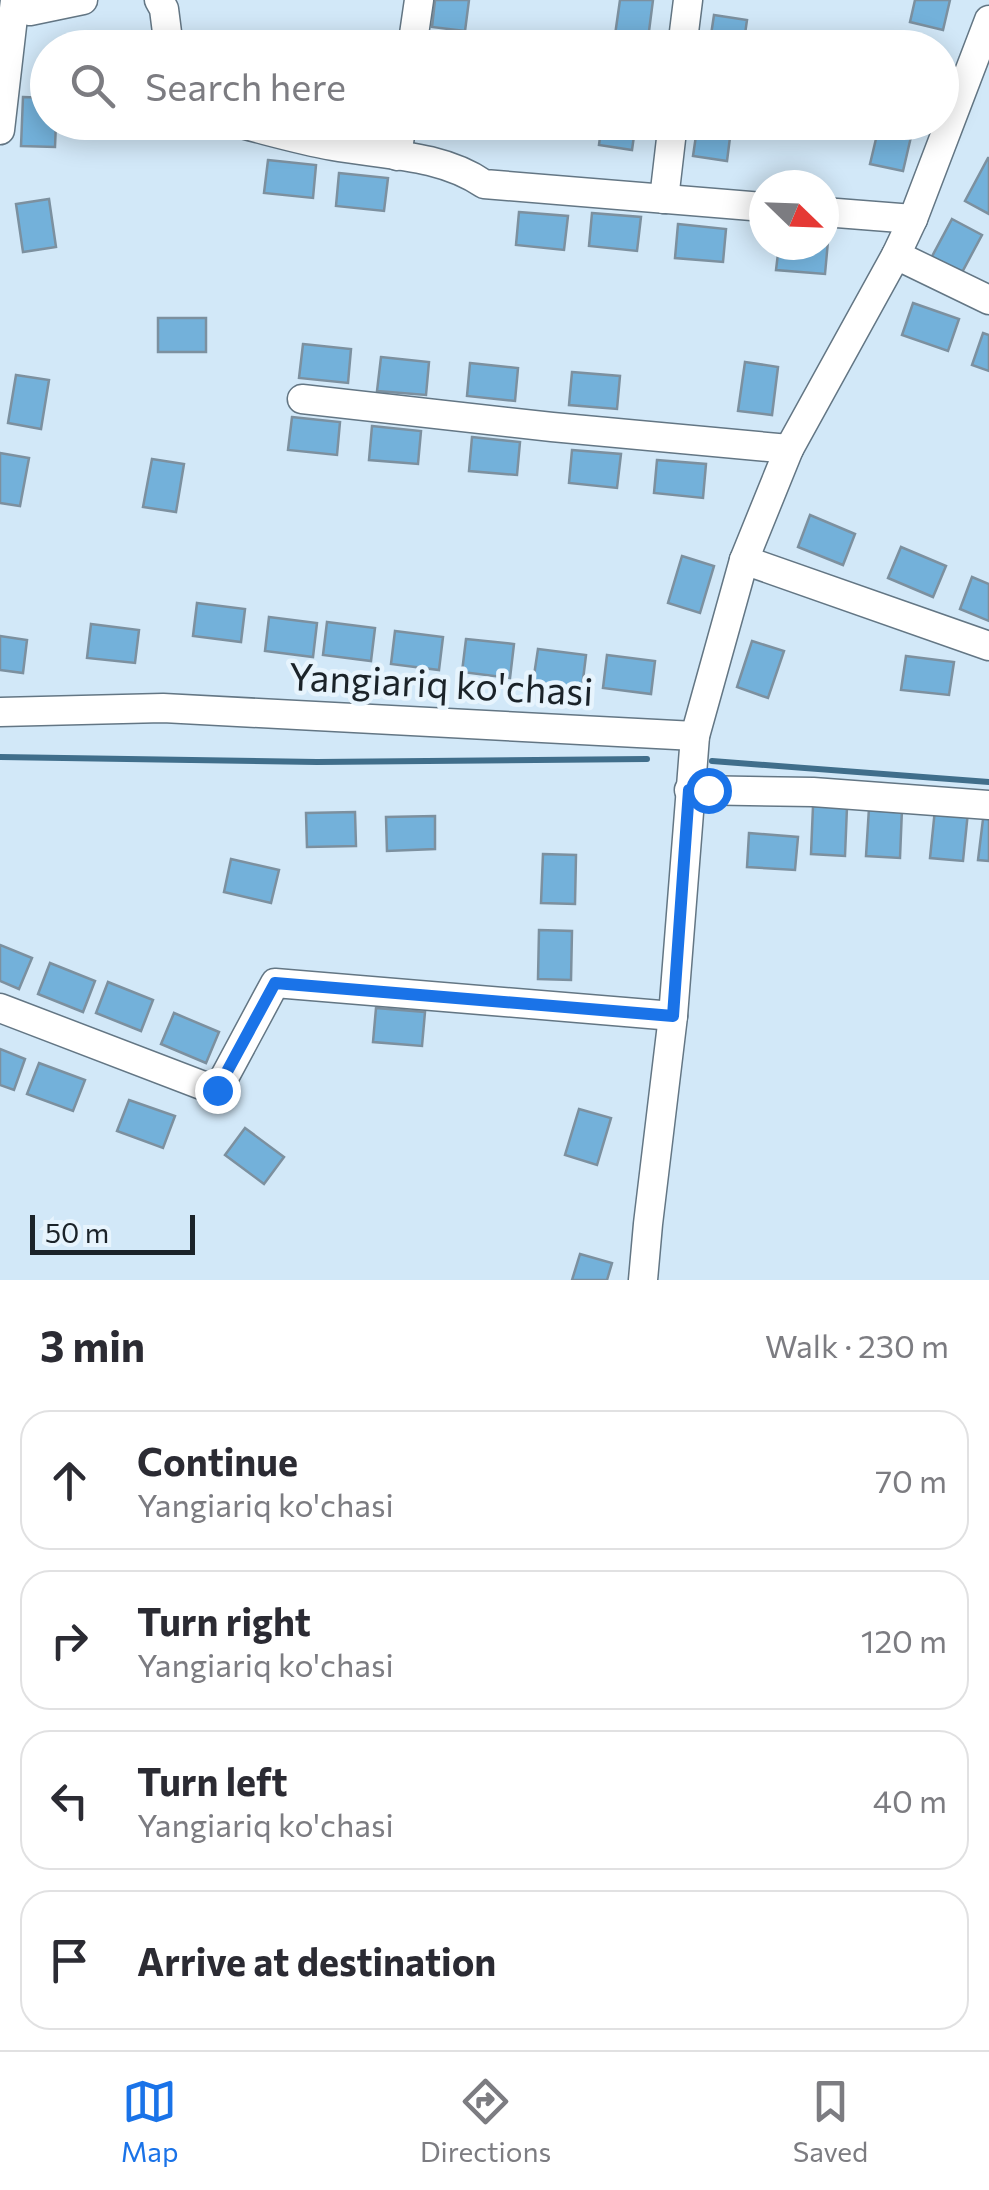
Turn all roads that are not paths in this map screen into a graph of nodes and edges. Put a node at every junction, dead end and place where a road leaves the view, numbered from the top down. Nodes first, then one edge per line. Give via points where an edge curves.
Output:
1 (83, 0) edge
2 (160, 0) edge
3 (419, 0) edge
4 (688, 0) edge
5 (16, 3) edge
6 (989, 20) edge
7 (167, 30) edge
8 (415, 30) edge
9 (684, 30) edge
10 (959, 99) edge
11 (0, 130) edge
12 (306, 140) edge
13 (399, 140) edge
14 (671, 140) edge
15 (943, 140) edge
16 (397, 156) junction
17 (664, 198) junction
18 (749, 206) edge
19 (839, 213) edge
20 (913, 219) junction
21 (896, 254) junction
22 (989, 300) edge
23 (302, 399) dead end
24 (789, 449) junction
25 (744, 560) junction
26 (989, 646) edge
27 (0, 712) edge
28 (695, 736) junction
29 (689, 790) junction
30 (989, 805) edge
31 (0, 1008) edge
32 (673, 1016) junction
33 (644, 1280) edge

1 - 5 street via 30,10
2 - 7 street
3 - 8 street
4 - 9 street
5 - 11 street
6 - 10 street
12 - 16 street
13 - 16 street
14 - 17 street
15 - 20 street
16 - 17 street via 452,167 484,184
17 - 18 street
19 - 20 street
20 - 21 street
21 - 22 street
21 - 24 street
23 - 24 street
24 - 25 street
25 - 26 street
25 - 28 street
27 - 28 street, Yangiariq ko'chasi via 163,708
28 - 29 street
29 - 30 street
29 - 32 street
31 - 32 street via 217,1090 275,983
32 - 33 street

